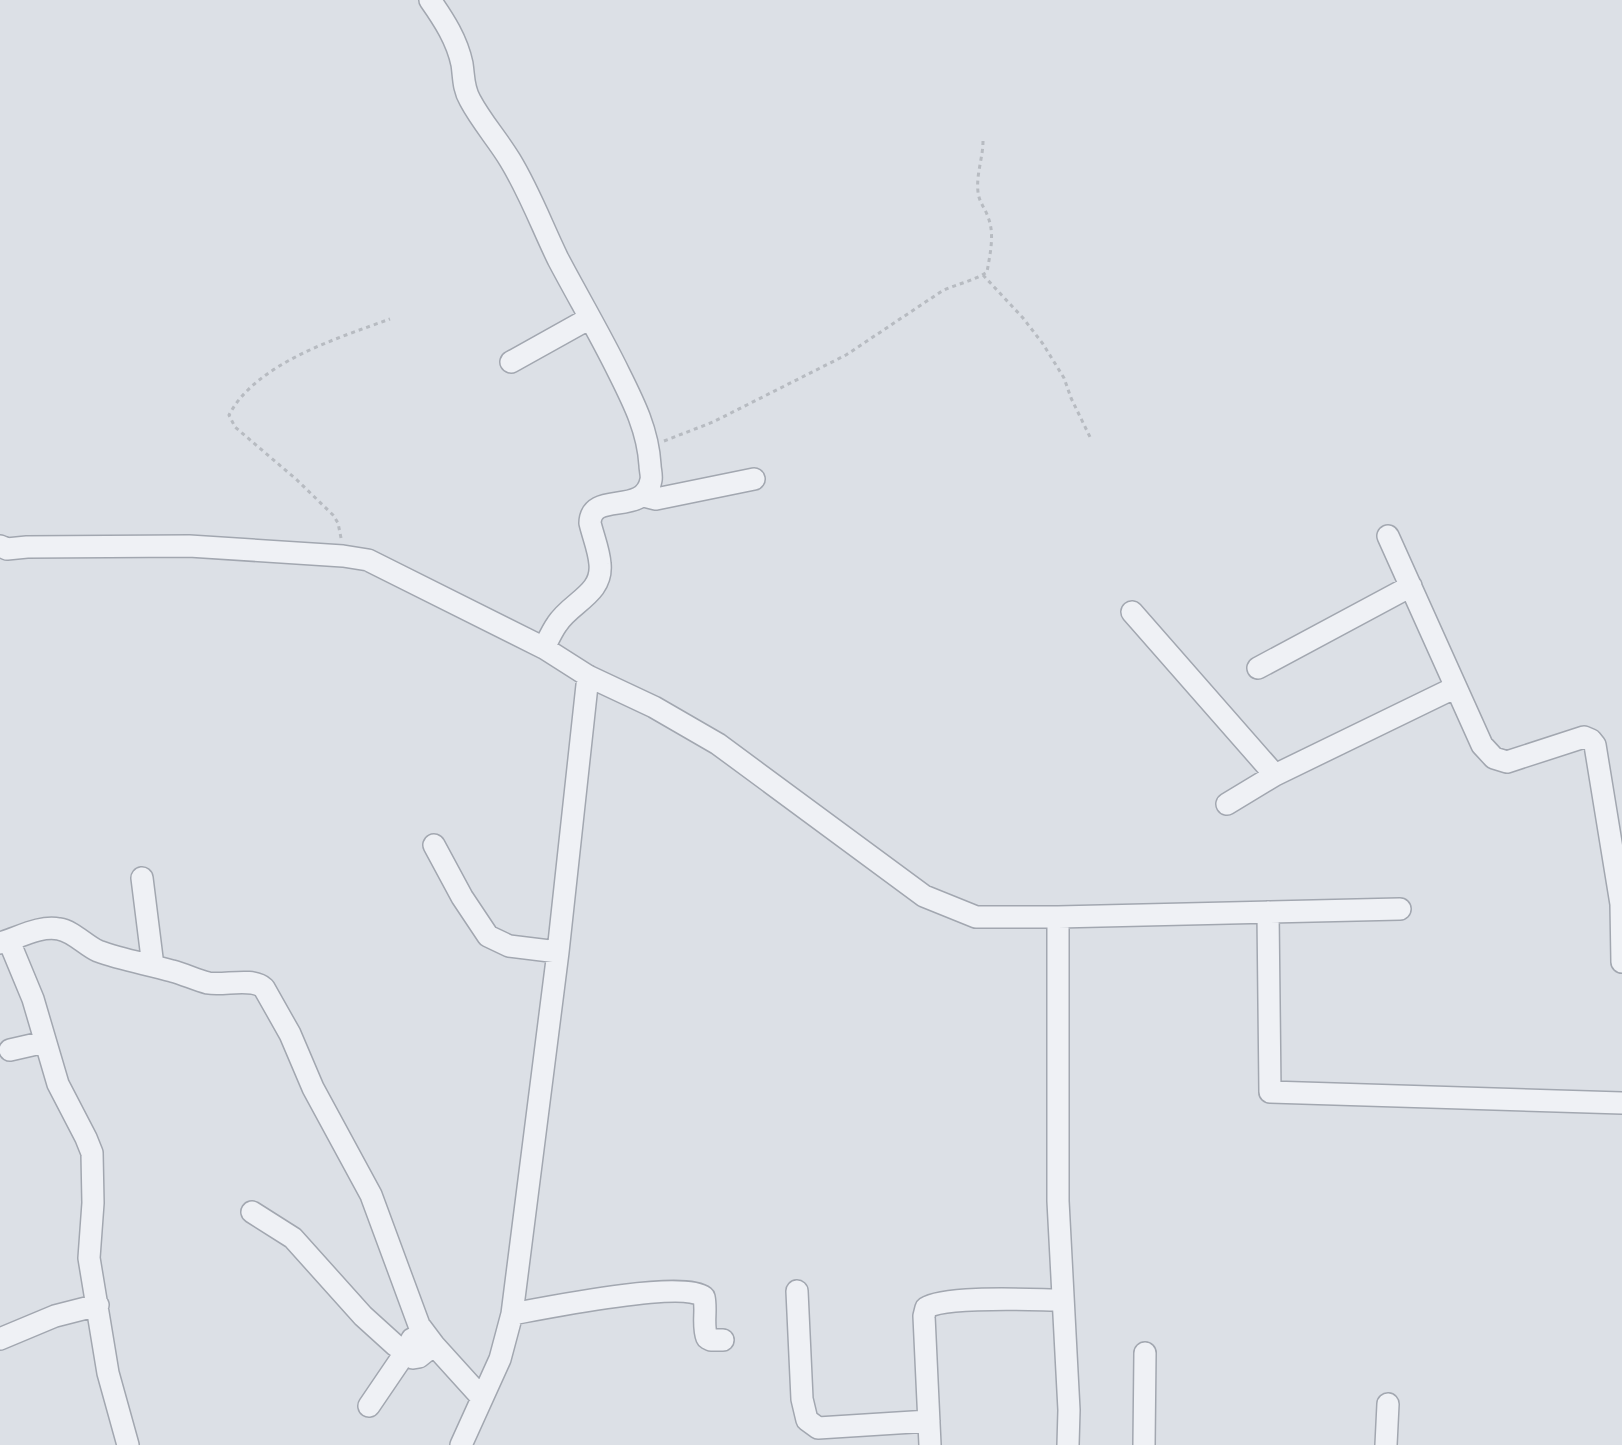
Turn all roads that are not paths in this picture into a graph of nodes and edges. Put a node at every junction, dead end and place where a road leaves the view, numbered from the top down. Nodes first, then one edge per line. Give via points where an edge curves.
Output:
1 (430, 0) edge
2 (590, 318) junction
3 (511, 362) dead end
4 (754, 480) dead end
5 (644, 494) junction
6 (1388, 536) dead end
7 (0, 546) edge
8 (1411, 586) junction
9 (1132, 612) dead end
10 (544, 648) junction
11 (1258, 668) dead end
12 (588, 676) junction
13 (1456, 687) junction
14 (1275, 775) junction
15 (1228, 804) dead end
16 (434, 845) dead end
17 (142, 878) dead end
18 (1400, 909) dead end
19 (1268, 912) junction
20 (1058, 918) junction
21 (4, 942) edge
22 (558, 952) junction
23 (1622, 962) edge
24 (153, 966) junction
25 (45, 1042) junction
26 (10, 1050) dead end
27 (1622, 1103) edge
28 (252, 1212) dead end
29 (797, 1291) dead end
30 (1063, 1300) junction
31 (98, 1305) junction
32 (512, 1314) junction
33 (419, 1325) junction
34 (0, 1339) edge
35 (723, 1340) dead end
36 (434, 1345) junction
37 (405, 1352) junction
38 (1146, 1353) dead end
39 (482, 1398) junction
40 (1388, 1404) dead end
41 (369, 1406) dead end
42 (929, 1421) junction
43 (128, 1445) edge
44 (461, 1445) edge
45 (930, 1445) edge
46 (1068, 1445) edge
47 (1144, 1445) edge
48 (1386, 1445) edge

1 - 2 street via 450,29 462,65 464,89 510,161
2 - 3 street
2 - 5 street via 628,391 649,446 651,480
4 - 5 street via 656,499
5 - 10 street via 636,500 602,506 593,511 590,523 600,565 597,586 557,623
6 - 8 street
7 - 10 street via 7,549 189,546 368,560
8 - 11 street
8 - 13 street
9 - 14 street
10 - 12 street
12 - 20 street via 654,707 718,744 924,896 976,917
12 - 22 street
13 - 14 street
13 - 23 street via 1482,745 1494,758 1507,762 1584,737 1595,745 1622,904
14 - 15 street
16 - 22 street via 488,936 509,946
17 - 24 street
18 - 19 street
19 - 20 street
19 - 27 street via 1270,1092
20 - 30 street via 1058,1201
21 - 24 street via 56,928 66,930 98,950
21 - 25 street via 32,999
22 - 32 street
24 - 33 street via 208,983 253,982 264,988 371,1195
25 - 26 street
25 - 31 street via 58,1084 92,1153 89,1258
28 - 37 street via 293,1238 363,1316
29 - 42 street via 802,1399 807,1420 818,1428
30 - 42 street via 957,1300 926,1308
30 - 46 street
31 - 34 street via 55,1316
31 - 43 street via 108,1373
32 - 35 street via 633,1294 694,1292 704,1297 707,1338
32 - 39 street via 500,1359
33 - 36 street
33 - 37 street
36 - 37 street via 419,1357 414,1358
36 - 39 street
37 - 41 street
38 - 47 street
39 - 44 street
40 - 48 street
42 - 45 street

